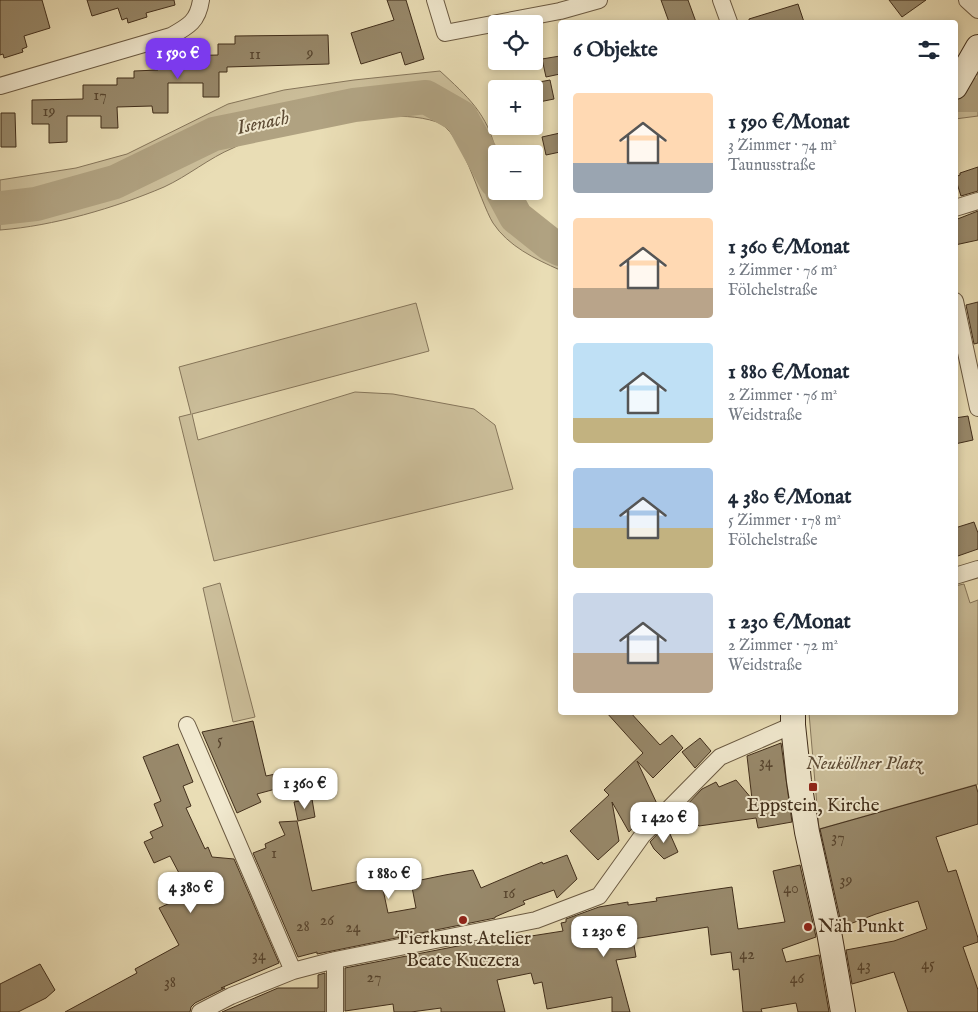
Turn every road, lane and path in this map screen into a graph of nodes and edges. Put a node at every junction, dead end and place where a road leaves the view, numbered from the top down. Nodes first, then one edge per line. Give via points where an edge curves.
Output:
1 (201, 0) edge
2 (435, 0) edge
3 (599, 0) edge
4 (721, 0) edge
5 (967, 0) edge
6 (978, 10) edge
7 (561, 17) edge
8 (728, 20) edge
9 (978, 47) edge
10 (958, 81) edge
11 (0, 86) edge
12 (978, 201) edge
13 (958, 207) edge
14 (958, 310) edge
15 (972, 354) edge
16 (978, 408) edge
17 (978, 569) edge
18 (958, 575) edge
19 (793, 719) edge
20 (187, 725) dead end
21 (334, 960) junction
22 (294, 971) junction
23 (200, 1012) edge
24 (335, 1012) edge
25 (843, 1012) edge

1 - 11 street via 199,13 188,26 171,36
2 - 7 street via 445,33
3 - 7 street
4 - 8 street
5 - 6 street
9 - 10 main road
12 - 13 street
14 - 15 street
15 - 16 street
17 - 18 street
19 - 21 street via 720,757 642,836 599,896 536,920
19 - 25 main road via 807,832
20 - 22 street
21 - 22 street
21 - 24 street
22 - 23 street

